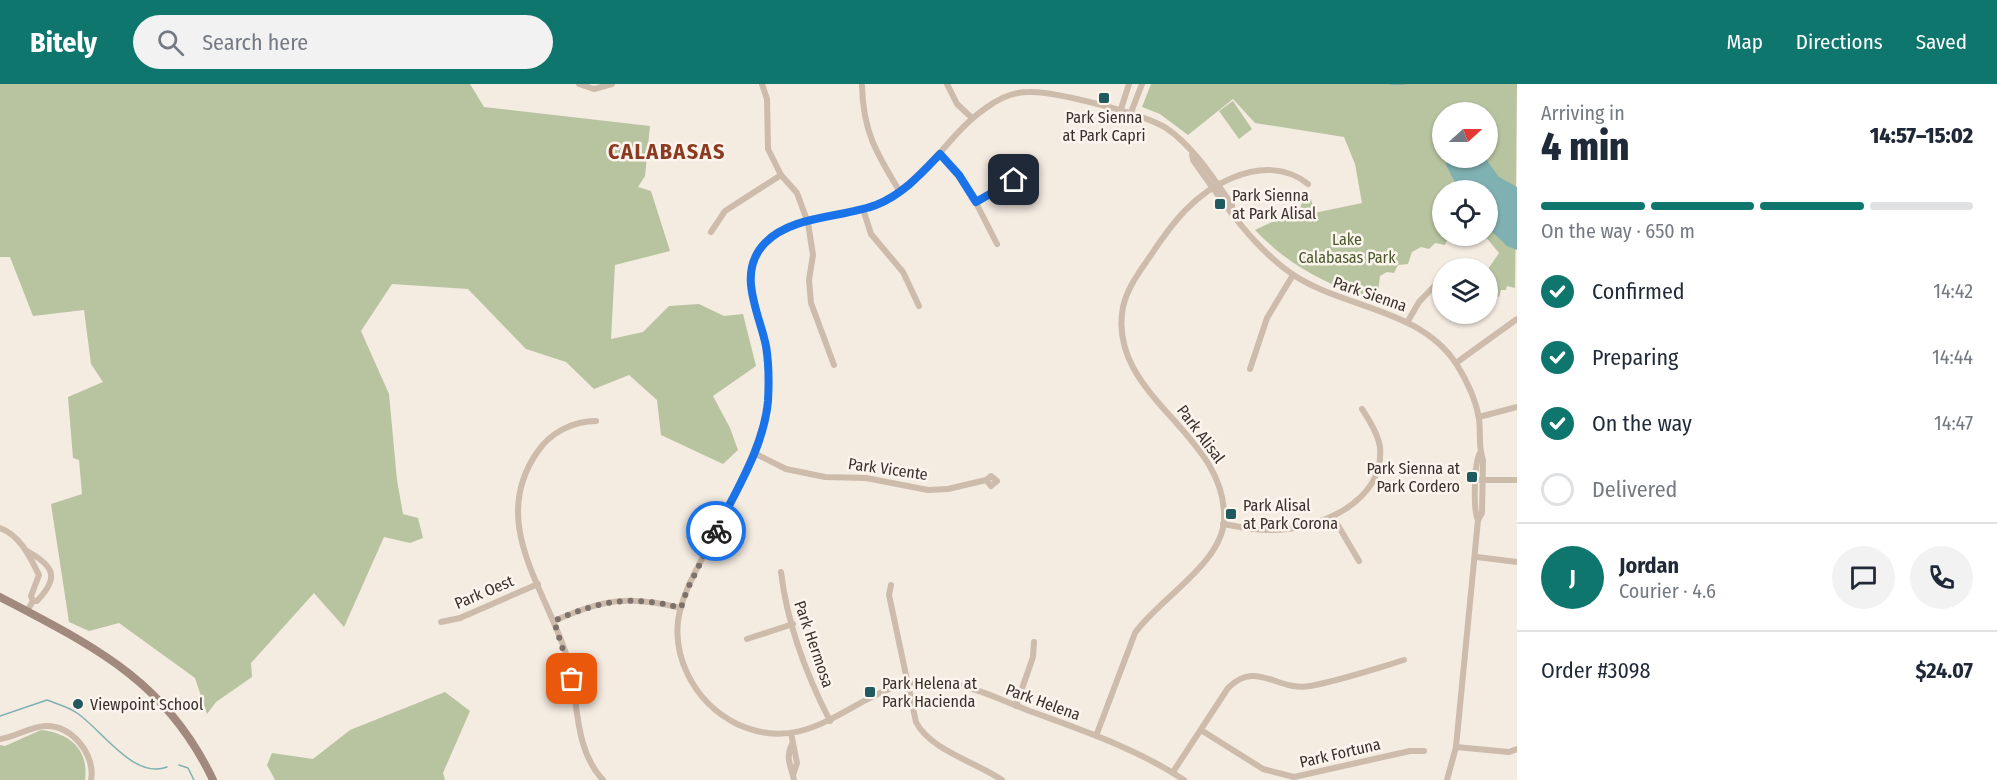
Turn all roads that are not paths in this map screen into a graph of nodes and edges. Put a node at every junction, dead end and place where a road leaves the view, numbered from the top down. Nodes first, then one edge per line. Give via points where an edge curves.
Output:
1 (579, 84) edge
2 (612, 84) edge
3 (762, 84) edge
4 (947, 84) edge
5 (1129, 84) edge
6 (1142, 84) edge
7 (862, 86) dead end
8 (1120, 112) junction
9 (1130, 114) junction
10 (972, 118) junction
11 (940, 154) junction
12 (782, 175) junction
13 (1014, 180) dead end
14 (1308, 184) dead end
15 (1215, 187) junction
16 (900, 192) junction
17 (976, 202) junction
18 (863, 209) junction
19 (808, 223) junction
20 (711, 232) dead end
21 (997, 244) dead end
22 (1293, 275) junction
23 (1432, 288) edge
24 (919, 306) dead end
25 (1517, 319) edge
26 (1408, 321) junction
27 (1456, 363) junction
28 (834, 365) dead end
29 (1250, 369) dead end
30 (1517, 407) edge
31 (1362, 409) dead end
32 (1479, 417) junction
33 (596, 421) dead end
34 (754, 453) junction
35 (986, 480) dead end
36 (1480, 480) junction
37 (1517, 480) edge
38 (1333, 517) junction
39 (1223, 524) junction
40 (0, 528) edge
41 (27, 551) junction
42 (1476, 557) junction
43 (1359, 561) dead end
44 (1517, 562) edge
45 (52, 573) junction
46 (781, 573) dead end
47 (39, 574) junction
48 (538, 584) junction
49 (891, 585) dead end
50 (0, 597) edge
51 (33, 601) junction
52 (681, 608) junction
53 (27, 611) junction
54 (554, 621) junction
55 (441, 622) dead end
56 (793, 624) junction
57 (747, 639) dead end
58 (1034, 642) dead end
59 (680, 654) joint
60 (1404, 660) dead end
61 (908, 682) junction
62 (1016, 706) junction
63 (830, 722) junction
64 (1202, 729) junction
65 (791, 733) junction
66 (1096, 736) junction
67 (0, 739) edge
68 (792, 744) junction
69 (1456, 747) junction
70 (1517, 749) edge
71 (1424, 750) dead end
72 (796, 759) junction
73 (788, 760) junction
74 (1173, 772) junction
75 (792, 778) edge
76 (91, 780) edge
77 (213, 780) edge
78 (603, 780) edge
79 (1002, 780) edge
80 (1184, 780) edge
81 (1447, 780) edge

1 - 2 street via 594,89
3 - 12 street via 767,99 768,149
4 - 10 street via 957,104
5 - 8 street
6 - 9 street
7 - 16 street via 862,113 869,138
8 - 9 street, Park Sienna
8 - 10 street, Park Sienna via 1031,92 1013,93
9 - 15 street, Park Sienna via 1165,128 1192,155
10 - 11 street, Park Sienna
11 - 16 street, Park Sienna
11 - 17 street
12 - 19 street via 797,192
12 - 20 street via 724,211
13 - 17 street
14 - 15 street, Park Alisal via 1298,176 1269,170 1243,174
15 - 22 street, Park Sienna via 1250,236
15 - 39 street, Park Alisal via 1174,220 1131,285 1123,306 1121,332 1135,372 1212,468 1224,504
16 - 18 street, Park Sienna
17 - 21 street
18 - 19 street, Park Sienna
18 - 24 street via 871,234 903,272
19 - 28 street via 813,246 811,303
19 - 34 street, Park Sienna via 772,237 752,265 751,292 766,347 769,380 763,428
22 - 26 street, Park Sienna via 1342,300
22 - 29 street via 1267,318
23 - 26 street
25 - 27 street
26 - 27 street, Park Sienna
27 - 32 street, Park Sienna
30 - 32 street
31 - 38 street via 1380,447 1377,468 1362,495
32 - 36 street, Park Sienna
33 - 48 street via 582,421 563,429 542,445 526,471 519,493 517,526
34 - 35 street, Park Vicente via 786,469 928,490
34 - 52 street, Park Sienna
36 - 37 street
36 - 42 street, Park Sienna via 1475,515
38 - 39 street via 1277,530
38 - 43 street
39 - 66 street, Park Alisal via 1204,563 1135,633
40 - 41 street via 12,534
41 - 45 street via 45,561
41 - 47 street
42 - 44 street
42 - 69 street, Park Sienna
45 - 47 street
45 - 51 street via 49,588
46 - 56 street, Park Hermosa
47 - 51 street via 31,596
48 - 54 street
48 - 55 street, Park Oest via 460,618
49 - 61 street via 889,595
50 - 53 main road
51 - 53 street
52 - 54 street via 626,599 586,608
52 - 59 street, Park Sienna
53 - 77 main road via 113,660 147,686 184,729
54 - 78 street via 568,661 581,742 586,757
56 - 57 street
56 - 63 street, Park Hermosa
58 - 62 street via 1033,657
59 - 65 street, Park Helena via 687,673 714,711 748,729
60 - 64 street via 1310,686 1291,686 1247,675 1228,688
61 - 62 street, Park Helena via 948,682
61 - 63 street, Park Helena
61 - 79 street via 922,734
62 - 66 street, Park Helena
63 - 65 street, Park Helena
64 - 71 street, Park Fortuna via 1263,769 1294,777
64 - 74 street
65 - 68 street
66 - 74 street, Park Helena
67 - 76 street via 43,726 58,728 87,752
68 - 72 street
68 - 73 street
69 - 70 street via 1509,752
69 - 81 street, Park Sienna
72 - 73 street
72 - 75 street
73 - 75 street
74 - 80 street, Park Helena

